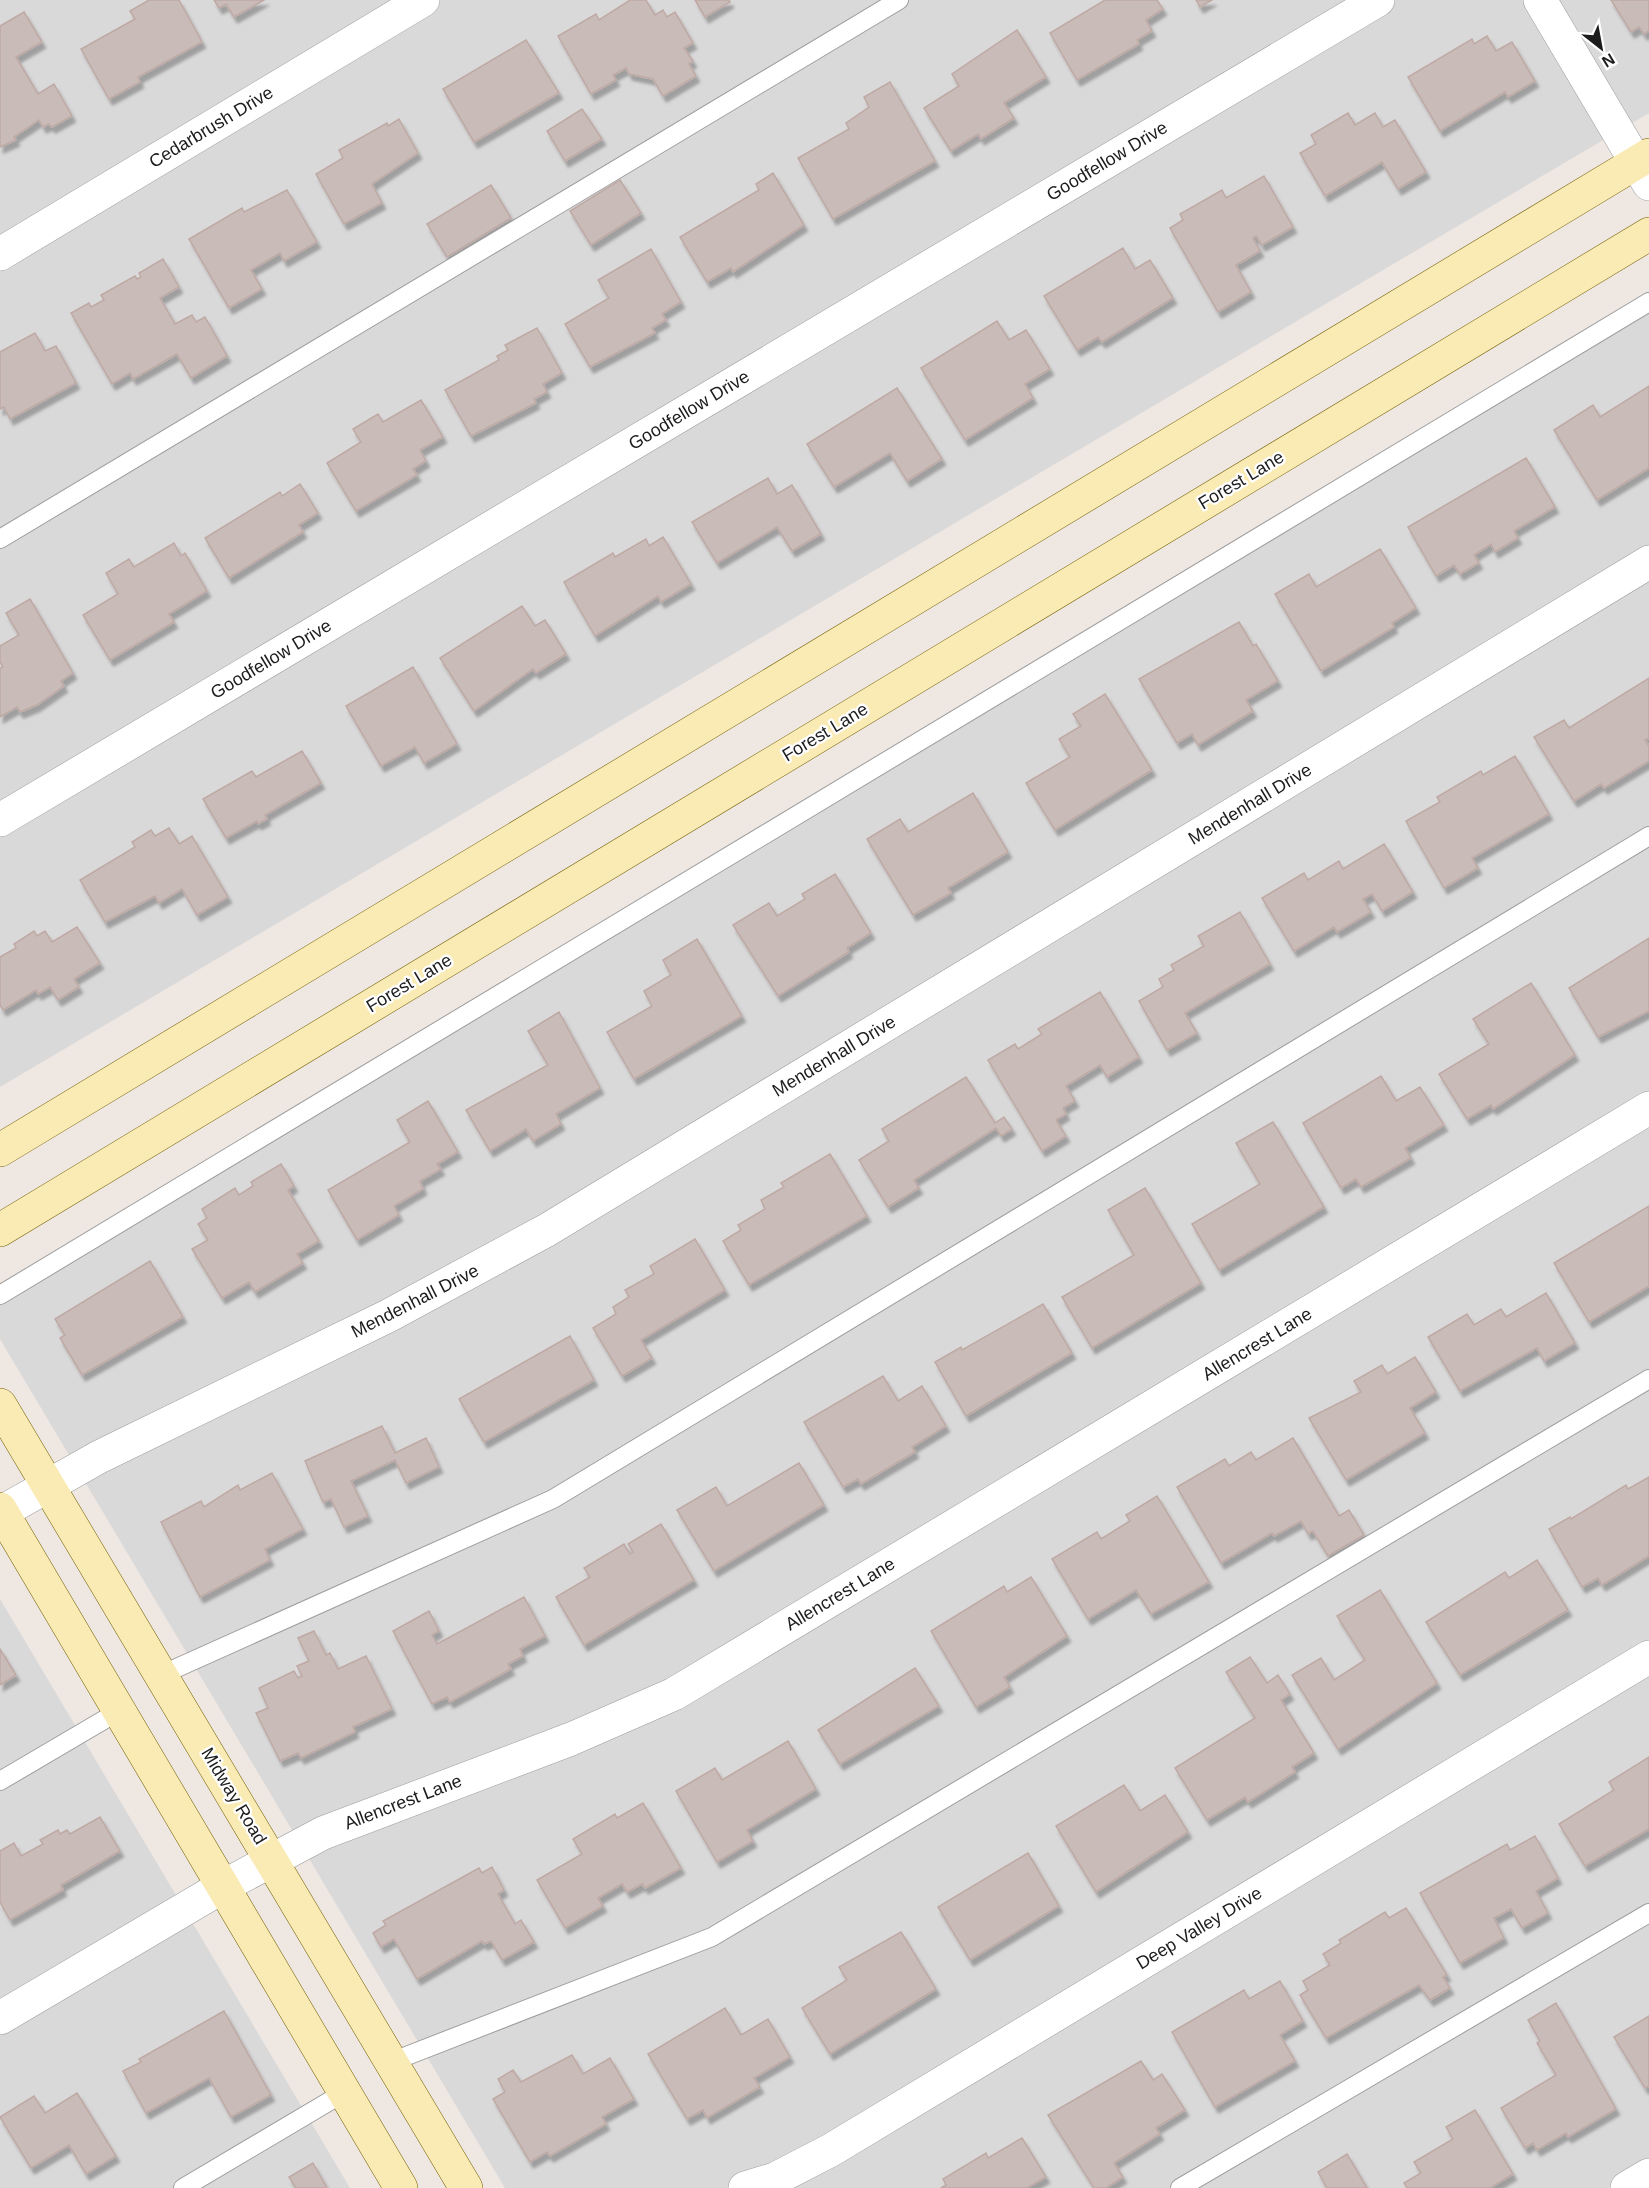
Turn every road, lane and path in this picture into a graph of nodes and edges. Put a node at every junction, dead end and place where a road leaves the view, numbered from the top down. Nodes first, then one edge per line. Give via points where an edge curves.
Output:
1 (423, 0) edge
2 (899, 0) edge
3 (1378, 0) edge
4 (1539, 0) edge
5 (1645, 167) edge
6 (1649, 234) edge
7 (0, 254) edge
8 (1649, 302) edge
9 (0, 539) edge
10 (1649, 562) edge
11 (0, 820) edge
12 (1649, 836) edge
13 (1649, 1108) edge
14 (0, 1150) edge
15 (0, 1230) edge
16 (0, 1295) edge
17 (1649, 1378) edge
18 (0, 1405) edge
19 (48, 1485) junction
20 (1, 1512) edge
21 (1649, 1657) edge
22 (161, 1675) junction
23 (119, 1711) junction
24 (0, 1781) edge
25 (272, 1859) junction
26 (222, 1887) junction
27 (1649, 1913) edge
28 (0, 2018) edge
29 (391, 2062) junction
30 (345, 2092) junction
31 (1649, 2175) edge
32 (183, 2188) edge
33 (401, 2188) edge
34 (466, 2188) edge
35 (745, 2188) edge
36 (1180, 2188) edge
37 (1627, 2188) edge

1 - 7 street, Cedarbrush Drive
2 - 9 lane
3 - 11 street, Goodfellow Drive
4 - 5 street
5 - 14 main road
6 - 15 main road, Forest Lane
8 - 16 lane
10 - 19 street, Mendenhall Drive via 547,1230 388,1316
12 - 22 lane via 553,1498
13 - 25 street, Allencrest Lane via 674,1694 571,1739 323,1833
17 - 29 lane via 712,1937
18 - 19 main road, Midway Road
19 - 20 street, Mendenhall Drive
19 - 22 main road, Midway Road
20 - 23 main road
21 - 35 street, Deep Valley Drive via 831,2150 775,2179
22 - 25 main road, Midway Road
23 - 24 lane
23 - 26 main road
25 - 26 street, Allencrest Lane
25 - 29 main road, Midway Road
26 - 28 street, Allencrest Lane
26 - 30 main road
27 - 36 lane
29 - 34 main road, Midway Road
30 - 32 lane
30 - 33 main road
31 - 37 street

